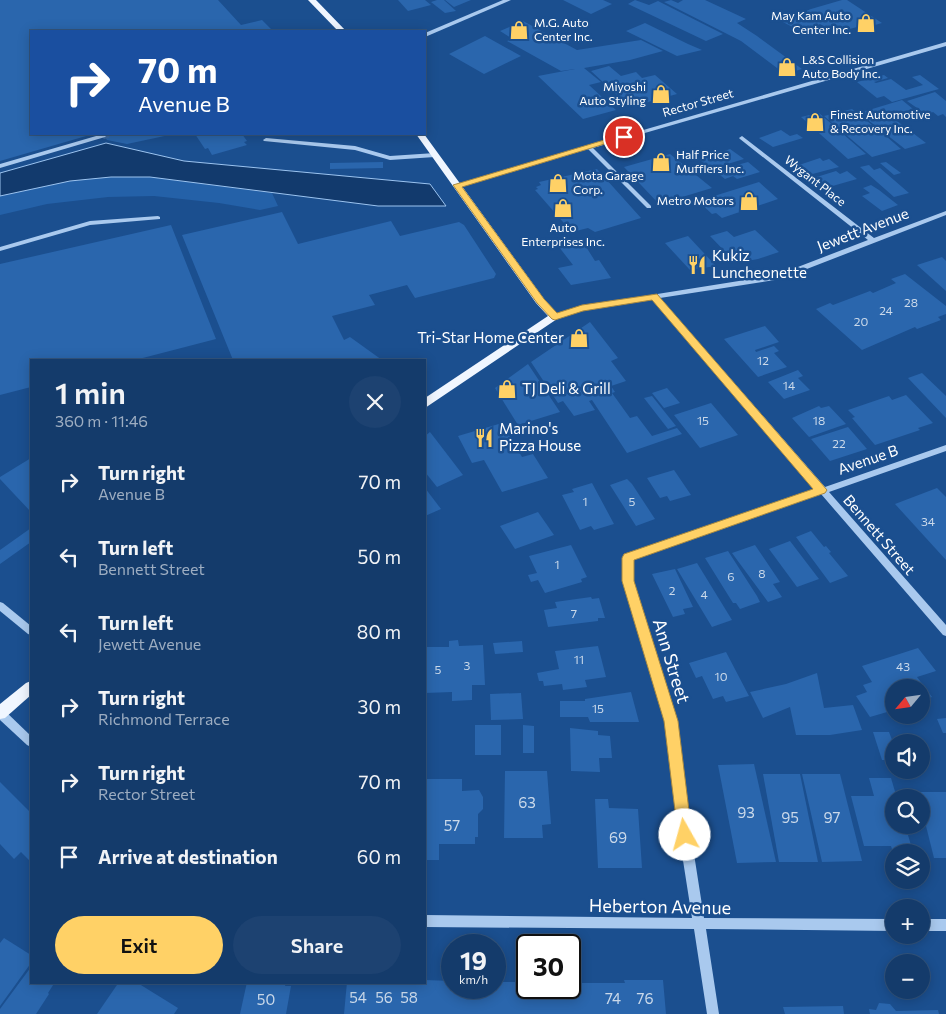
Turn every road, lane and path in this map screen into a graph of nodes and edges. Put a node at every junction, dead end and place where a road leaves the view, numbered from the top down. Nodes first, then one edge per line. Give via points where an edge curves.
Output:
1 (312, 0) edge
2 (508, 0) edge
3 (341, 30) edge
4 (426, 34) edge
5 (946, 44) edge
6 (421, 135) edge
7 (103, 136) dead end
8 (742, 138) dead end
9 (266, 140) dead end
10 (589, 147) junction
11 (435, 155) junction
12 (0, 166) edge
13 (457, 185) junction
14 (649, 207) dead end
15 (946, 214) edge
16 (158, 218) dead end
17 (874, 241) junction
18 (0, 249) edge
19 (654, 296) junction
20 (555, 317) junction
21 (426, 403) edge
22 (946, 448) edge
23 (821, 490) junction
24 (628, 558) joint
25 (0, 606) edge
26 (30, 630) edge
27 (946, 632) edge
28 (30, 688) edge
29 (0, 713) edge
30 (30, 741) edge
31 (426, 921) edge
32 (699, 924) junction
33 (885, 925) edge
34 (930, 925) edge
35 (946, 925) edge
36 (713, 1014) edge

1 - 3 main road
2 - 4 street
5 - 10 street, Rector Street
6 - 11 main road
7 - 12 street
8 - 17 street, Wygant Place
9 - 11 street via 355,148 390,158
10 - 13 street, Rector Street
10 - 14 street
11 - 13 main road
13 - 20 main road via 540,301
15 - 17 street, Jewett Avenue
16 - 18 street via 90,223
17 - 19 street, Jewett Avenue via 778,277
19 - 20 street, Jewett Avenue via 582,308
19 - 23 street, Bennett Street
20 - 21 main road
22 - 23 street, Avenue B
23 - 24 street, Avenue B
23 - 27 street, Bennett Street
24 - 32 street, Ann Street via 628,581 671,721
25 - 26 street
28 - 29 main road
29 - 30 street
31 - 32 street, Heberton Avenue
32 - 33 street, Heberton Avenue
32 - 36 street, Ann Street
34 - 35 street

